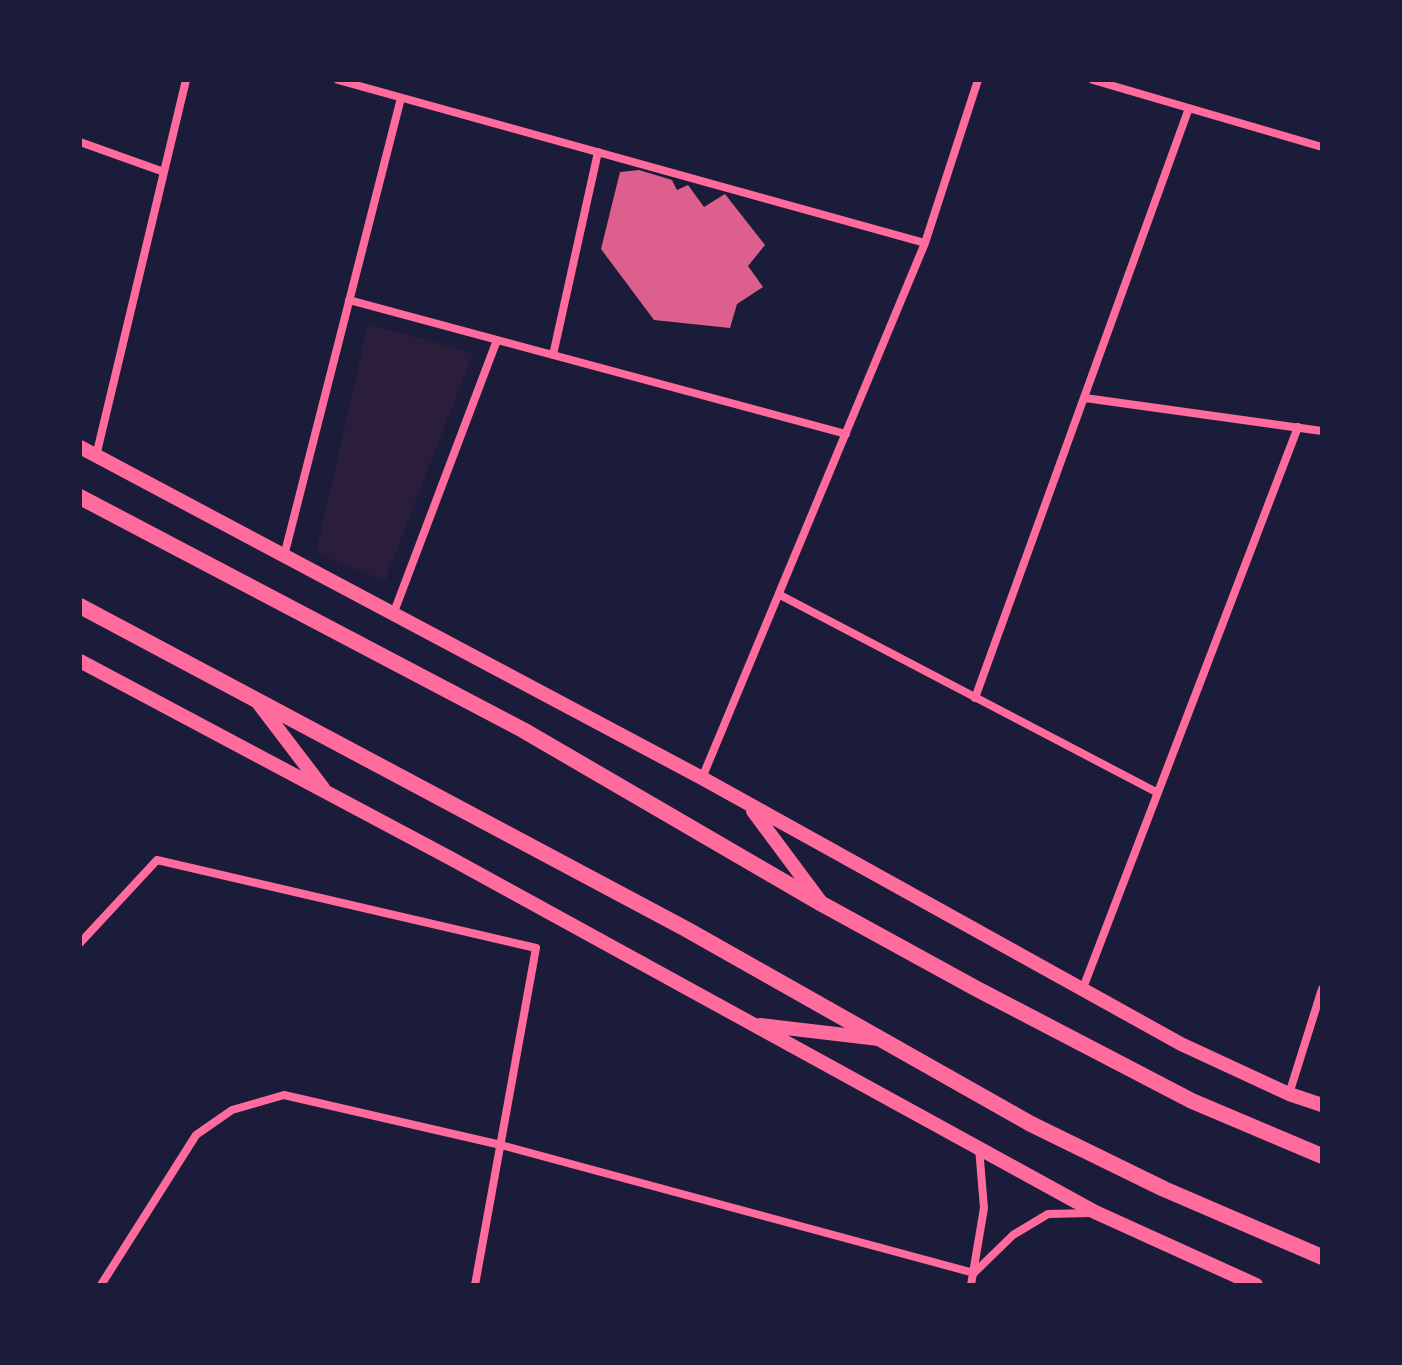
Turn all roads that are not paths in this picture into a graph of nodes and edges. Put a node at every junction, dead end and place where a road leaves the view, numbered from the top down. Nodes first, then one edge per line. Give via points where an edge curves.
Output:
1 (186, 80) edge
2 (338, 80) edge
3 (978, 80) edge
4 (1093, 80) edge
5 (401, 98) junction
6 (1189, 108) junction
7 (80, 142) edge
8 (1322, 147) edge
9 (598, 152) junction
10 (164, 172) junction
11 (925, 243) junction
12 (349, 300) junction
13 (497, 340) junction
14 (553, 355) junction
15 (1085, 398) junction
16 (1298, 427) junction
17 (1322, 431) edge
18 (846, 434) junction
19 (80, 447) edge
20 (96, 456) junction
21 (80, 497) edge
22 (284, 556) junction
23 (780, 595) junction
24 (80, 606) edge
25 (394, 612) junction
26 (80, 661) edge
27 (253, 697) junction
28 (975, 698) junction
29 (702, 778) junction
30 (327, 792) junction
31 (1158, 793) junction
32 (749, 806) junction
33 (822, 904) junction
34 (80, 943) edge
35 (1083, 988) junction
36 (1322, 989) edge
37 (752, 1024) junction
38 (882, 1040) junction
39 (1289, 1094) junction
40 (1322, 1105) edge
41 (501, 1145) junction
42 (979, 1148) junction
43 (1322, 1156) edge
44 (1095, 1212) junction
45 (1322, 1257) edge
46 (974, 1273) junction
47 (101, 1285) edge
48 (475, 1285) edge
49 (971, 1285) edge
50 (1256, 1285) edge

1 - 10 street
2 - 5 street
3 - 11 street
4 - 6 street
5 - 9 street
5 - 12 street
6 - 8 street
6 - 15 street
7 - 10 street
9 - 11 street
9 - 14 street
10 - 20 street
11 - 18 street
12 - 13 street
12 - 22 street
13 - 14 street
13 - 25 street
14 - 18 street
15 - 16 street
15 - 28 street
16 - 17 street
16 - 31 street
18 - 23 street
19 - 20 street
20 - 22 street
21 - 33 main road via 523,730
22 - 25 street
23 - 28 street
23 - 29 street
24 - 27 main road
25 - 29 street
26 - 30 street
27 - 30 street
27 - 38 main road
28 - 31 street
29 - 32 street
30 - 37 street
31 - 35 street
32 - 33 street
32 - 35 street
33 - 43 main road via 1192,1101
34 - 41 street via 157,860 536,948
35 - 39 street via 1181,1044
36 - 39 street
37 - 38 street
37 - 42 street
38 - 45 main road via 1031,1124
39 - 40 street
41 - 46 street
41 - 47 street via 284,1095 232,1110 196,1135
41 - 48 street
42 - 44 street
42 - 46 street via 984,1208
44 - 46 street via 1048,1214 1013,1235
44 - 50 street
46 - 49 street

